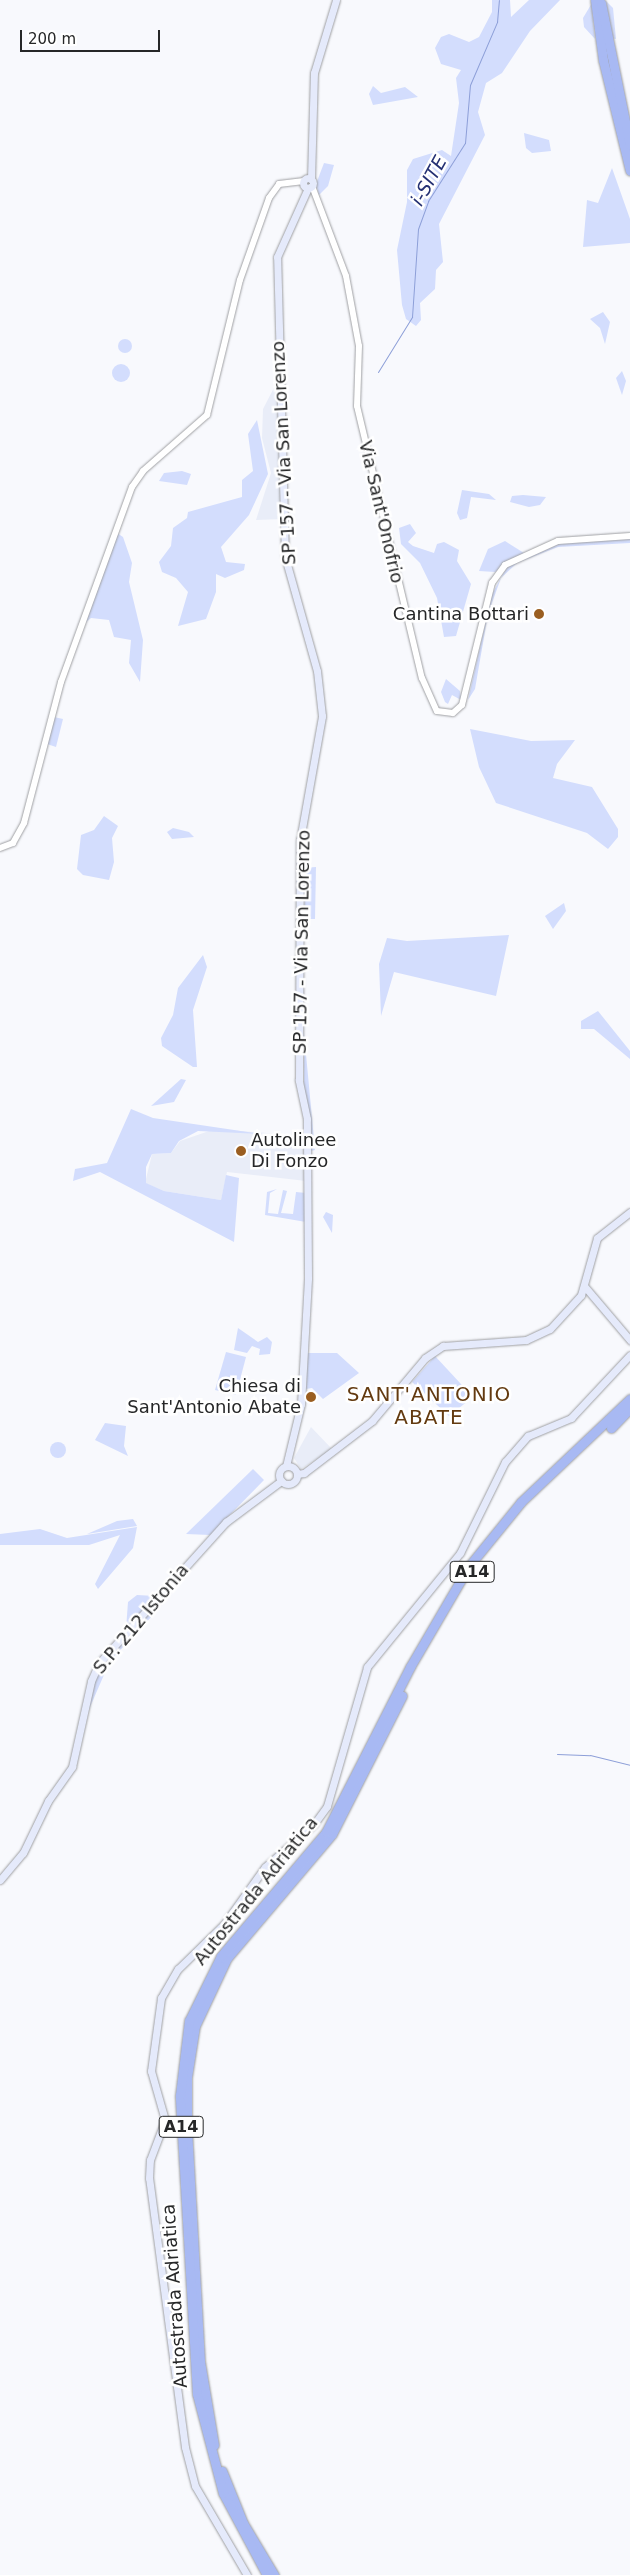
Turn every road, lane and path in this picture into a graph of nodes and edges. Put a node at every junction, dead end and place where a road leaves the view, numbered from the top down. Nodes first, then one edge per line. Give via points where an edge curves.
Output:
1 (336, 0) edge
2 (598, 4) edge
3 (630, 145) edge
4 (630, 171) edge
5 (309, 183) junction
6 (630, 536) edge
7 (0, 848) edge
8 (630, 1212) edge
9 (585, 1287) junction
10 (630, 1340) edge
11 (630, 1355) edge
12 (630, 1399) edge
13 (630, 1408) edge
14 (599, 1435) junction
15 (286, 1466) junction
16 (297, 1474) junction
17 (281, 1481) junction
18 (0, 1880) edge
19 (247, 2575) edge
20 (267, 2575) edge
21 (274, 2575) edge

1 - 5 main road, SP 157 - Via San Lorenzo via 314,73
2 - 3 highway
2 - 4 highway via 607,80
5 - 6 street, Via Sant'Onofrio via 346,276 359,346 357,406 422,678 437,711 453,713 462,706 492,583 504,565 558,541
5 - 7 street via 279,184 270,198 242,273 207,415 132,487 61,682 24,823 13,842
5 - 15 main road, SP 157 - Via San Lorenzo via 277,257 285,557 317,671 322,716 300,840 299,1080 306,1119 308,1278 301,1404
8 - 9 main road via 597,1238
9 - 10 main road
9 - 16 main road via 564,1317 535,1338 455,1343 434,1351 372,1421 304,1473
11 - 19 main road via 571,1418 528,1436 505,1462 460,1553 367,1667 327,1806 314,1824 265,1867 230,1918 178,1969 161,1998 151,2071 165,2115 150,2160 150,2178 185,2447 195,2486
12 - 14 highway, Autostrada Adriatica / A14
13 - 14 highway, Autostrada Adriatica / A14
14 - 20 highway, Autostrada Adriatica / A14 via 530,1493 483,1547 444,1606 321,1839 211,1970 192,2013 182,2059 181,2125 199,2407 226,2500
14 - 21 highway, Autostrada Adriatica / A14 via 542,1489 480,1560 437,1629 322,1848 217,1974 200,2009 189,2056 188,2134 203,2395 230,2494
15 - 16 main road
15 - 17 main road, SP 157 - Via San Lorenzo via 279,1472
16 - 17 main road, S.P. 212 Istonia via 291,1483
17 - 18 main road, S.P. 212 Istonia via 244,1505 201,1548 99,1663 90,1682 72,1767 48,1801 23,1853

